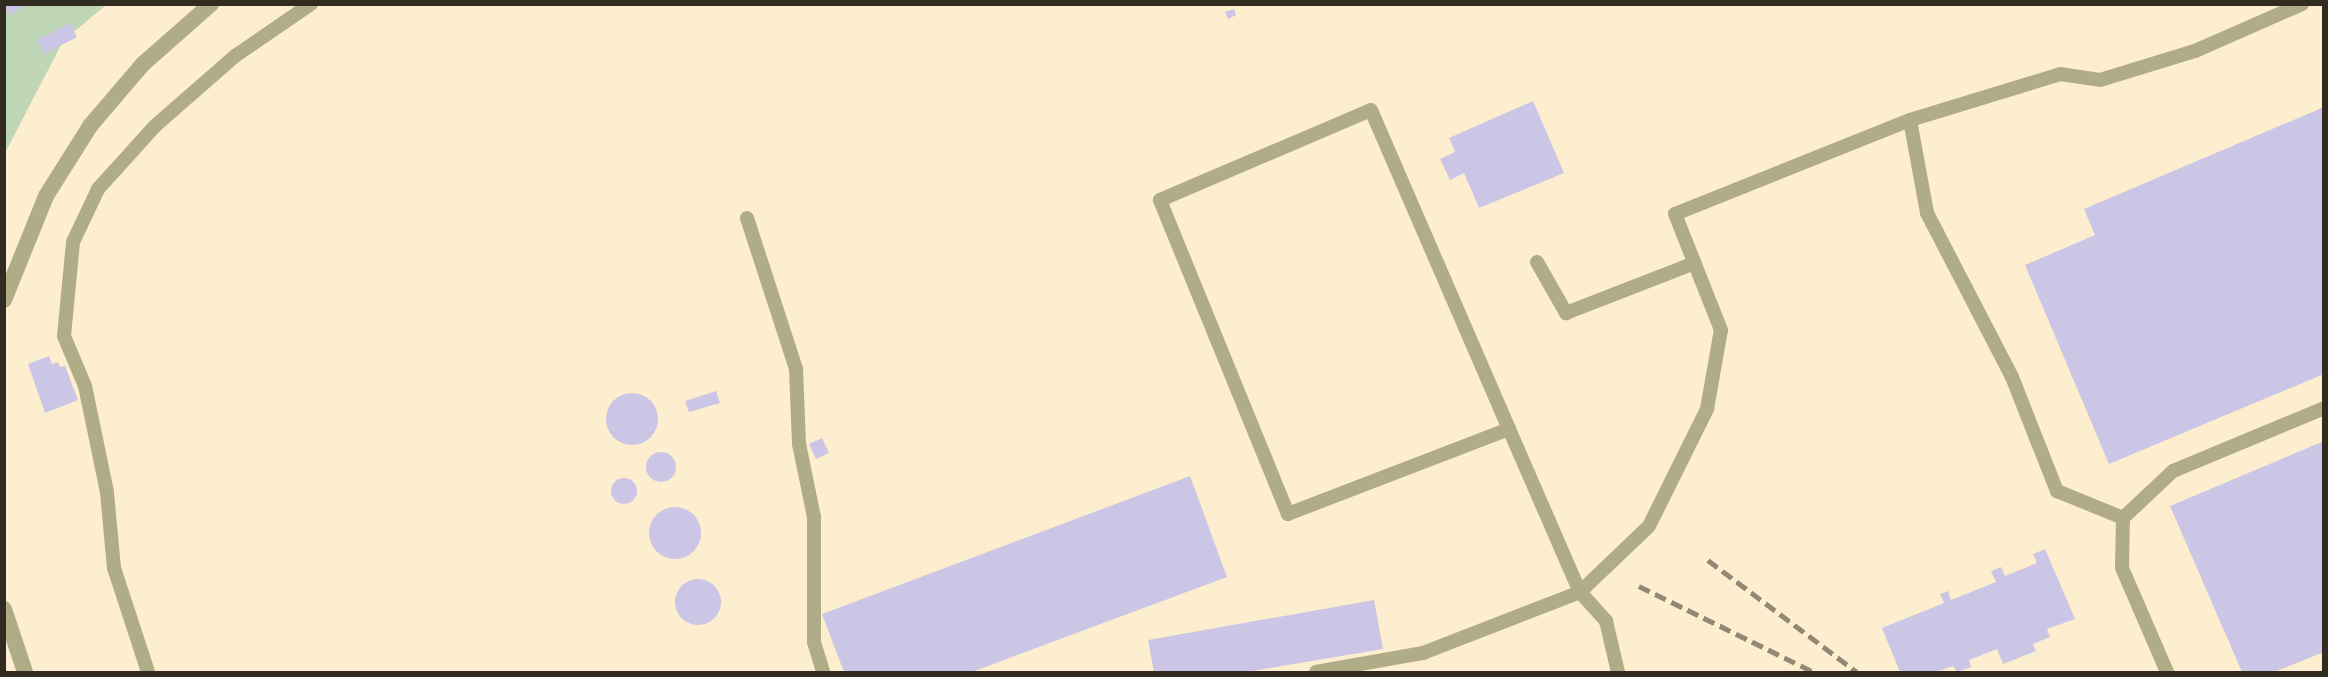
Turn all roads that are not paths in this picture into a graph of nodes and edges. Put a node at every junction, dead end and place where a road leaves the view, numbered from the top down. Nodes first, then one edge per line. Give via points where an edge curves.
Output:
1 (211, 4) edge
2 (311, 4) edge
3 (2302, 4) edge
4 (1910, 120) junction
5 (747, 218) dead end
6 (1537, 262) dead end
7 (1695, 263) junction
8 (4, 300) edge
9 (2324, 408) edge
10 (1509, 429) junction
11 (2123, 518) junction
12 (1580, 591) junction
13 (4, 609) edge
14 (25, 672) edge
15 (148, 672) edge
16 (823, 672) edge
17 (1316, 672) edge
18 (1618, 672) edge
19 (2168, 672) edge

1 - 8 street via 143,63 90,126 38,213
2 - 15 lane via 235,56 155,126 98,189 73,242 64,336 85,386 106,492 114,568
3 - 4 lane via 2196,51 2100,80 2060,74
4 - 7 lane via 1675,214
4 - 11 lane via 1927,213 2012,376 2057,491
5 - 16 lane via 796,369 799,444 814,517 814,642
6 - 7 lane via 1566,314
7 - 12 lane via 1721,330 1707,409 1649,526
9 - 11 lane via 2173,471
10 - 10 lane via 1371,110 1160,200 1288,514
10 - 12 lane
11 - 19 lane via 2122,568
12 - 17 lane via 1423,653
12 - 18 lane via 1606,621
13 - 14 street

